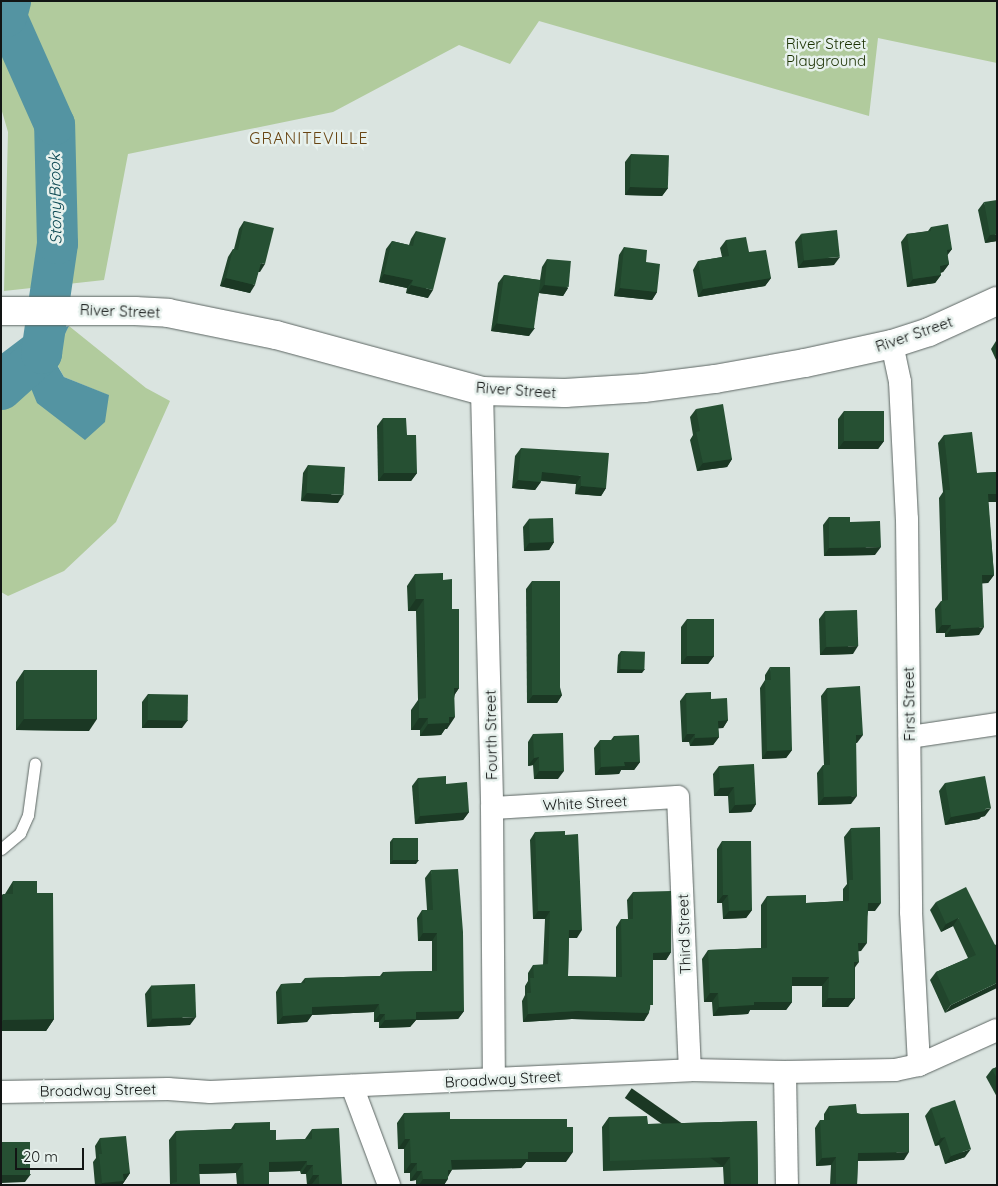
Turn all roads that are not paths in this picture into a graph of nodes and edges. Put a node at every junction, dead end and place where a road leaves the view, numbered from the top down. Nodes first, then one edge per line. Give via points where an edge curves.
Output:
1 (997, 301) edge
2 (9, 311) edge
3 (892, 344) junction
4 (482, 390) junction
5 (997, 724) edge
6 (910, 737) junction
7 (35, 763) dead end
8 (678, 797) joint
9 (492, 808) junction
10 (1, 849) edge
11 (997, 1030) edge
12 (919, 1065) junction
13 (690, 1070) junction
14 (785, 1072) junction
15 (494, 1079) junction
16 (352, 1086) junction
17 (1, 1092) edge
18 (389, 1185) edge
19 (787, 1185) edge

1 - 3 main road, River Street via 929,332
2 - 4 main road, River Street via 135,310 202,318
3 - 4 main road, River Street via 724,378 653,387 565,393
3 - 6 street, First Street via 900,382 907,519
4 - 9 street, Fourth Street
5 - 6 street
6 - 12 street, First Street via 911,912
7 - 10 lane via 28,815 20,833
8 - 9 street, White Street
8 - 13 street, Third Street
9 - 15 street, Fourth Street
11 - 12 street, Broadway Street
12 - 14 street, Broadway Street via 895,1070
13 - 14 street, Broadway Street
13 - 15 street, Broadway Street
14 - 19 street
15 - 16 street, Broadway Street
16 - 17 street, Broadway Street via 210,1092 159,1089
16 - 18 street

